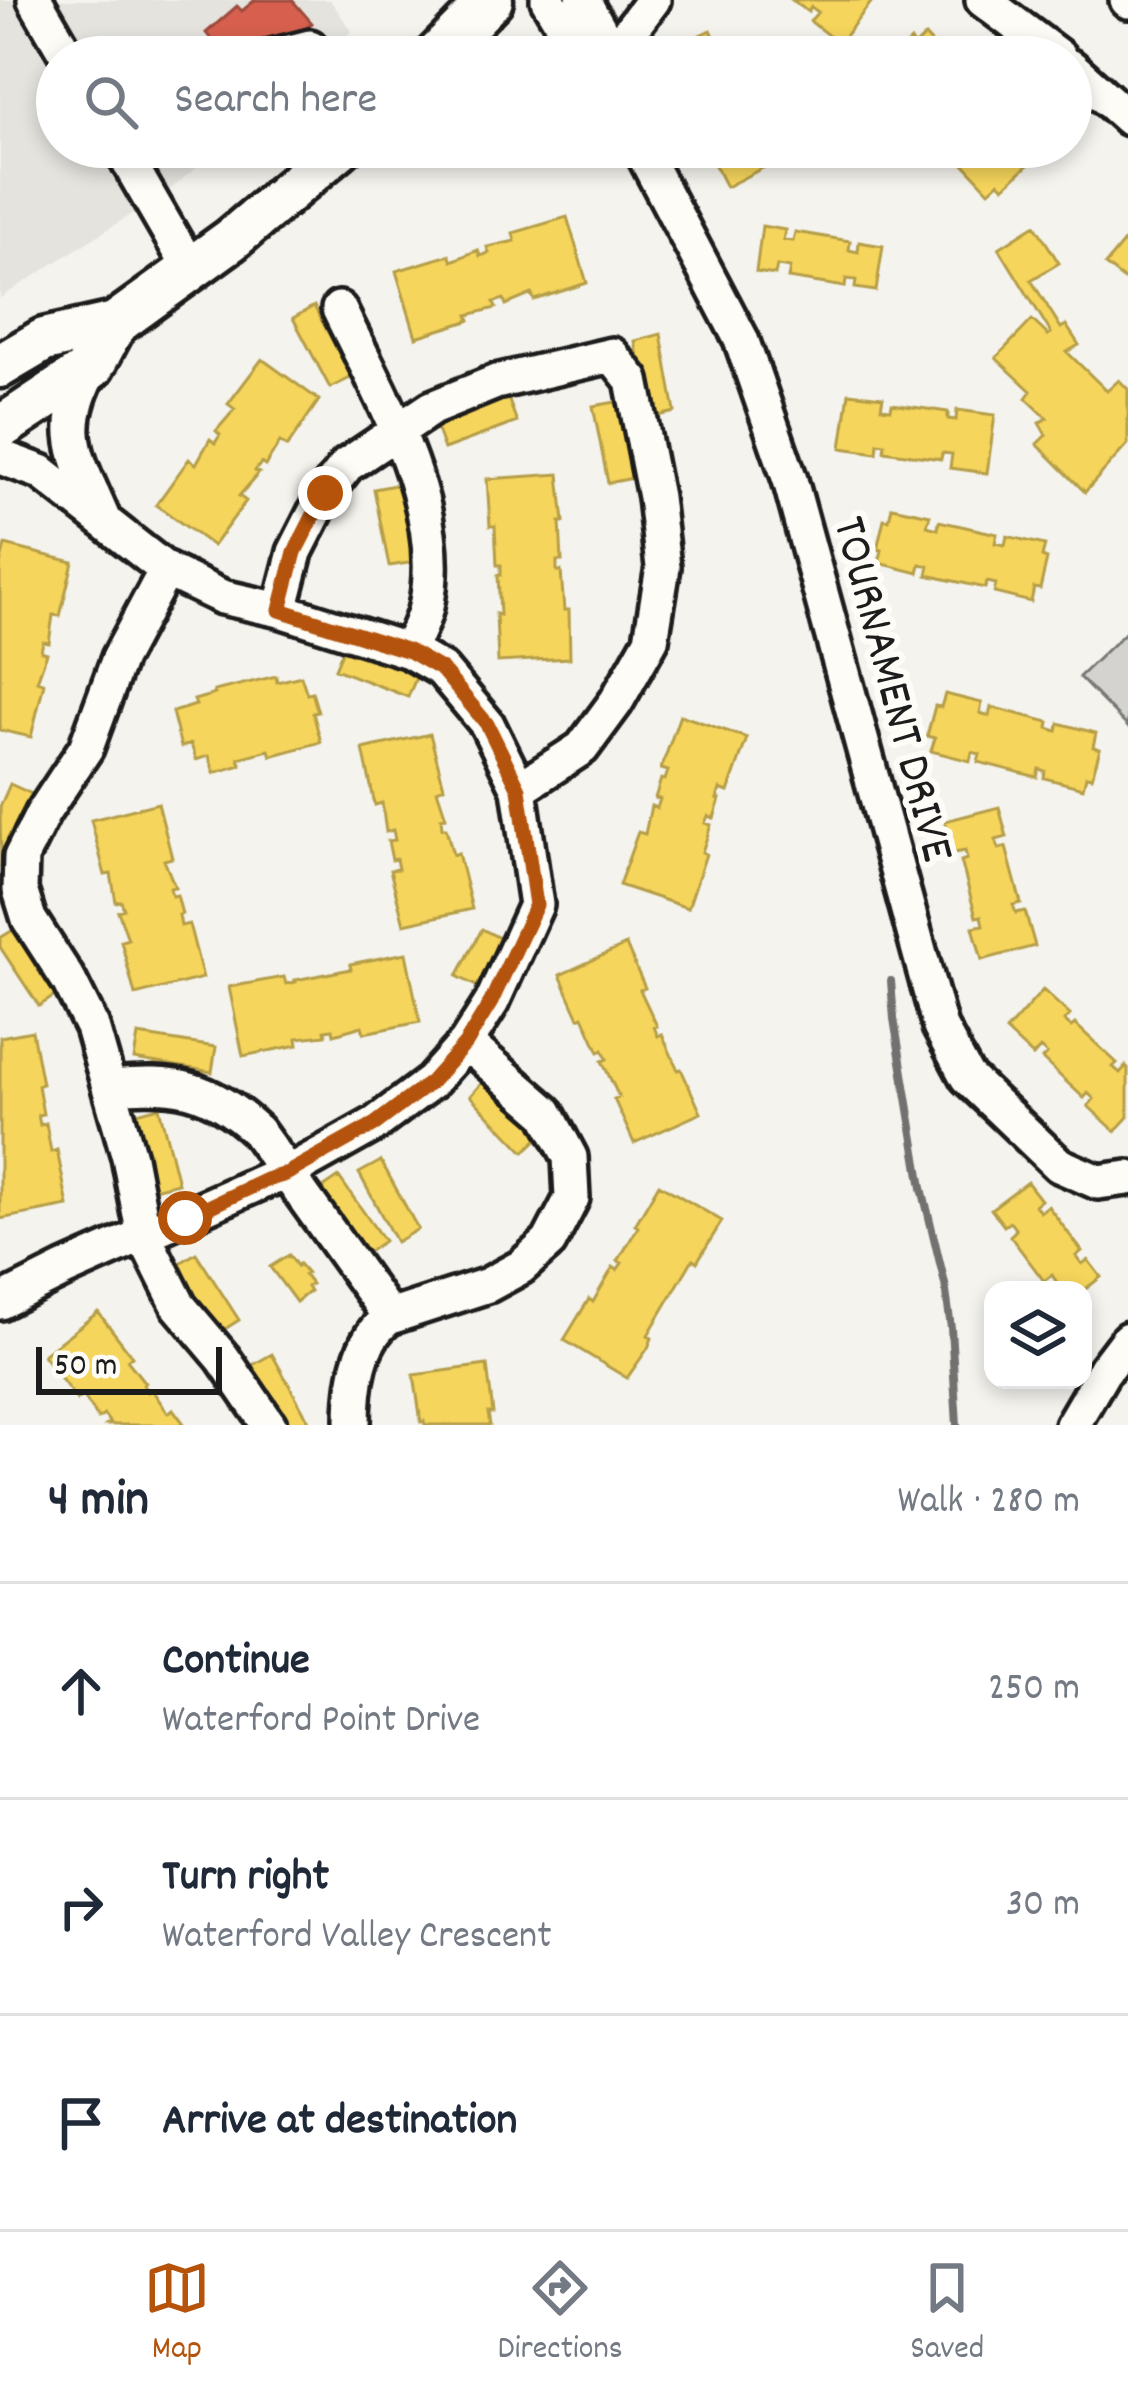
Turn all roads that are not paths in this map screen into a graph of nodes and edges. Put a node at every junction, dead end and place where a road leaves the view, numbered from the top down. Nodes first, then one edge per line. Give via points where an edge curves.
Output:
1 (35, 0) edge
2 (491, 0) edge
3 (548, 0) edge
4 (583, 0) edge
5 (652, 0) edge
6 (983, 0) edge
7 (56, 36) edge
8 (456, 36) edge
9 (583, 36) edge
10 (595, 36) edge
11 (619, 36) edge
12 (1031, 36) edge
13 (1092, 86) edge
14 (1128, 118) edge
15 (132, 168) edge
16 (316, 168) edge
17 (651, 168) edge
18 (191, 269) junction
19 (339, 309) dead end
20 (115, 324) junction
21 (0, 365) edge
22 (92, 367) junction
23 (0, 428) edge
24 (398, 433) junction
25 (0, 457) edge
26 (104, 521) junction
27 (166, 570) junction
28 (280, 610) junction
29 (409, 651) junction
30 (519, 789) junction
31 (466, 1043) junction
32 (111, 1087) junction
33 (286, 1174) junction
34 (1128, 1178) edge
35 (144, 1236) junction
36 (0, 1302) edge
37 (390, 1317) junction
38 (1128, 1340) edge
39 (269, 1425) edge
40 (353, 1425) edge
41 (1072, 1425) edge

1 - 7 street
2 - 8 main road
3 - 9 street
4 - 10 street
5 - 11 street
6 - 12 street
13 - 14 street
15 - 18 street
16 - 18 main road
17 - 34 street, TOURNAMENT DRIVE via 740,339 790,480 940,1027 967,1077 1059,1165 1098,1182
18 - 20 main road
19 - 24 street
20 - 21 main road via 44,340
20 - 22 main road
22 - 23 main road
22 - 26 street via 74,404 73,445
24 - 28 street via 347,465 325,493 295,552
24 - 29 street via 422,500 429,554 426,608
24 - 30 street via 432,408 496,382 612,356 632,380 663,567 652,640 582,748
25 - 26 street via 40,472
26 - 27 street
27 - 28 street via 222,597
27 - 32 street via 119,658 86,748 21,856 29,919 92,1027
28 - 29 street
29 - 30 street via 442,670 487,724
30 - 31 street via 536,905
31 - 33 street via 375,1124
31 - 37 street via 546,1112 570,1157 572,1198 549,1242 521,1267
32 - 33 street via 184,1087 232,1107
32 - 35 street
33 - 35 street
33 - 37 street
35 - 36 street
35 - 39 street via 179,1306
37 - 40 street via 358,1368
38 - 41 street

